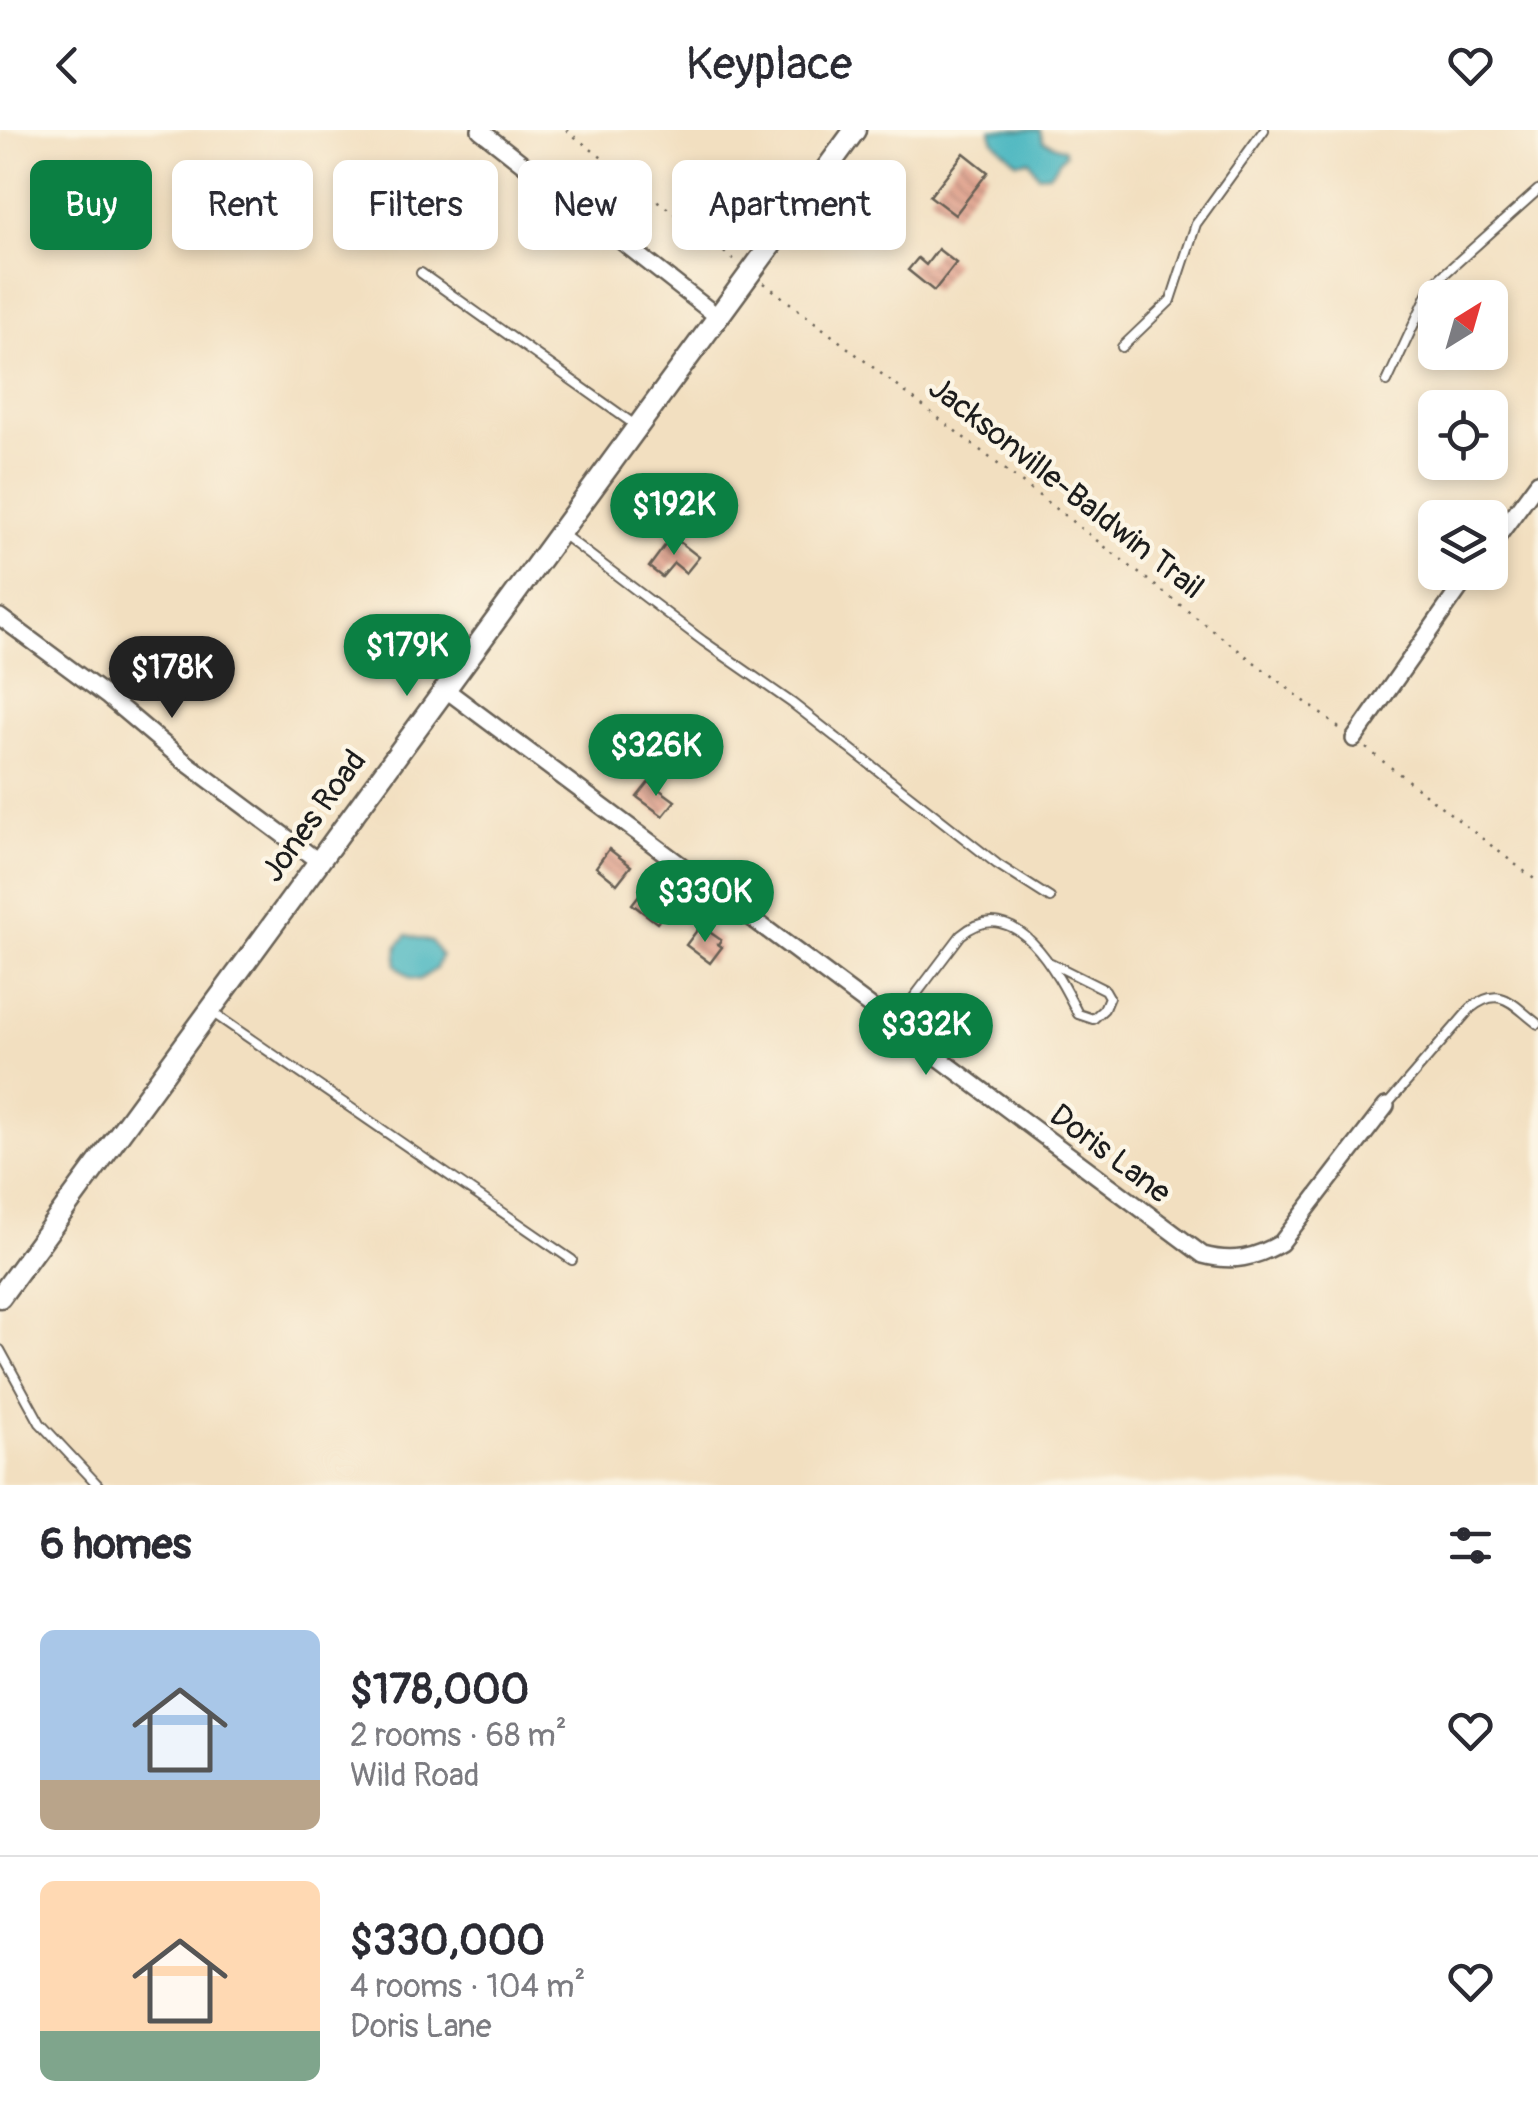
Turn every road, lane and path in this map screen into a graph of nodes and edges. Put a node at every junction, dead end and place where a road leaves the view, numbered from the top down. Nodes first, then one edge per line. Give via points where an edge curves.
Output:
1 (480, 130) edge
2 (566, 130) edge
3 (855, 130) edge
4 (1264, 130) edge
5 (1538, 190) edge
6 (421, 273) dead end
7 (751, 273) junction
8 (718, 317) junction
9 (1122, 348) dead end
10 (1387, 382) dead end
11 (639, 427) junction
12 (1538, 482) edge
13 (1508, 523) edge
14 (561, 532) junction
15 (1458, 590) edge
16 (0, 617) edge
17 (445, 690) junction
18 (1354, 739) junction
19 (318, 861) junction
20 (1538, 882) edge
21 (1050, 898) dead end
22 (1051, 963) junction
23 (210, 1011) junction
24 (1538, 1024) edge
25 (893, 1025) junction
26 (1386, 1106) joint
27 (572, 1260) dead end
28 (0, 1297) edge
29 (0, 1350) edge
30 (98, 1485) edge

1 - 8 street
2 - 7 path, Jacksonville-Baldwin Trail
3 - 7 street, Jones Road
4 - 9 lane via 1196,224 1171,300
5 - 10 lane via 1432,285
6 - 11 lane
7 - 8 street, Jones Road
7 - 18 path, Jacksonville-Baldwin Trail
8 - 11 street, Jones Road
11 - 14 street, Jones Road
12 - 13 street
14 - 17 street, Jones Road
14 - 21 lane
15 - 18 street
16 - 19 street
17 - 19 street, Jones Road
17 - 25 street, Doris Lane
18 - 20 path, Jacksonville-Baldwin Trail
19 - 23 street, Jones Road
22 - 22 lane via 1078,1014 1093,1020 1109,997 1105,990
22 - 25 lane via 1014,928 972,926
23 - 27 lane
23 - 28 street, Jones Road
24 - 26 lane via 1509,1000 1486,997
25 - 26 street, Doris Lane via 1192,1249 1220,1260 1281,1243
29 - 30 lane via 40,1424

